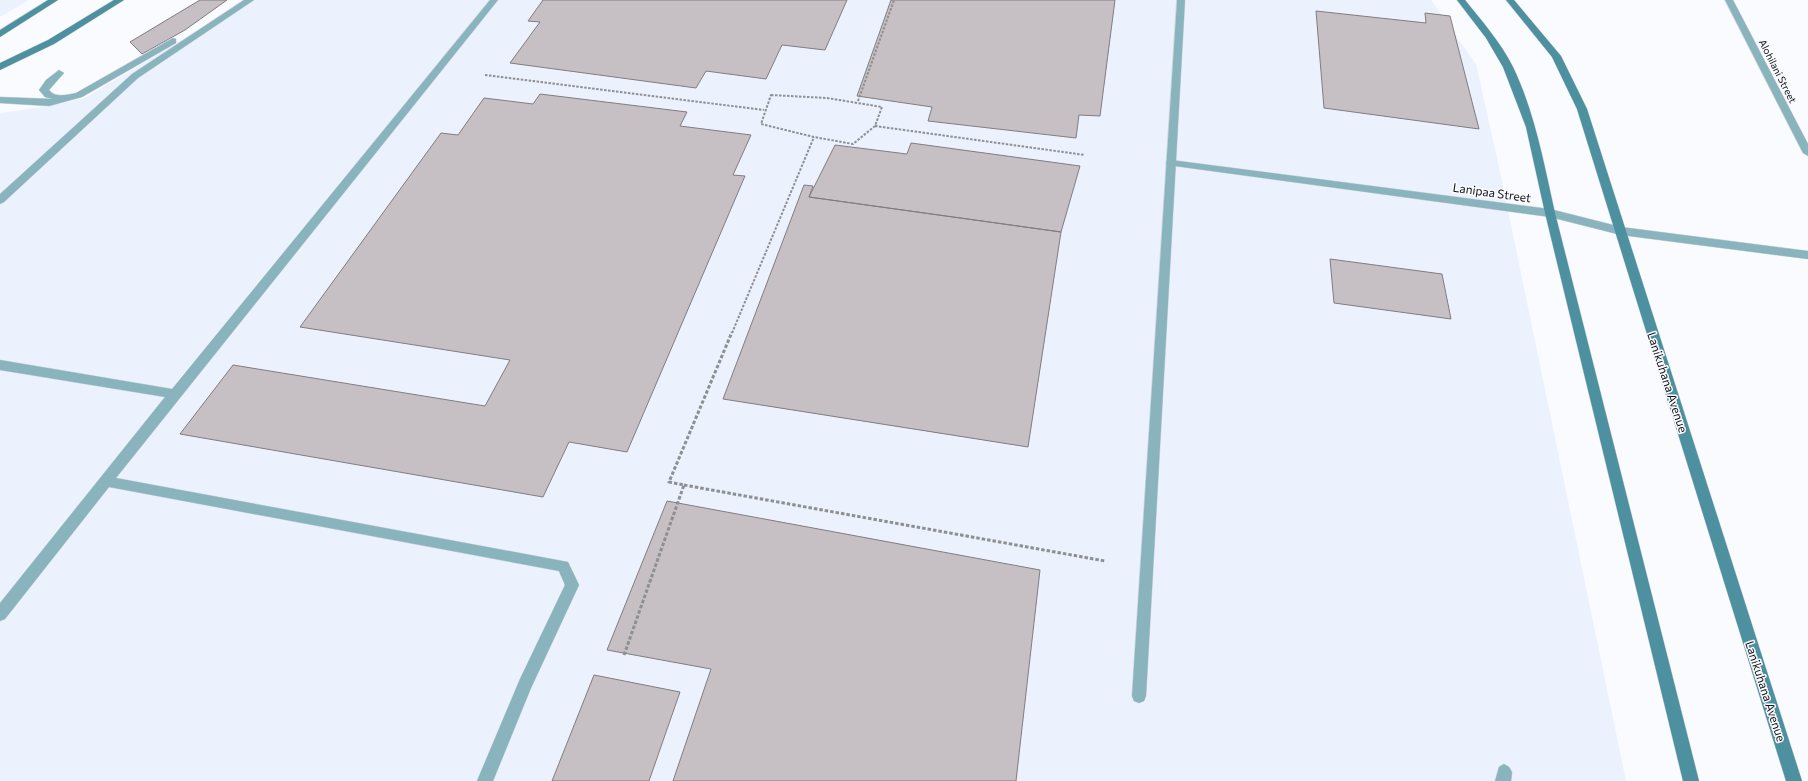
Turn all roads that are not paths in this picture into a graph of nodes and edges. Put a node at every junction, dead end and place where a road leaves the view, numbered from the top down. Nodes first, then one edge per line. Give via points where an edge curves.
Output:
1 (54, 0) edge
2 (120, 0) edge
3 (238, 0) edge
4 (250, 0) edge
5 (494, 0) edge
6 (1181, 0) edge
7 (1461, 0) edge
8 (1510, 0) edge
9 (1729, 0) edge
10 (0, 34) edge
11 (0, 67) edge
12 (59, 73) dead end
13 (79, 95) junction
14 (0, 100) edge
15 (1808, 152) edge
16 (1171, 163) junction
17 (0, 200) edge
18 (1550, 213) junction
19 (1620, 231) junction
20 (1808, 255) edge
21 (0, 365) edge
22 (175, 394) junction
23 (105, 481) junction
24 (0, 614) edge
25 (1139, 696) dead end
26 (485, 781) edge
27 (1691, 781) edge
28 (1794, 781) edge

1 - 10 main road
2 - 11 main road via 50,42
3 - 13 street via 150,55
4 - 17 street via 135,76
5 - 22 street
6 - 16 street
7 - 18 main road via 1490,37 1508,67 1531,127
8 - 19 main road, Lanikuhana Avenue via 1556,56 1582,109
9 - 15 street, Alohilani Street
12 - 13 street via 49,82 45,93 51,97 62,98
13 - 14 street via 49,103
16 - 18 street, Lanipaa Street
16 - 25 street
18 - 19 street, Lanipaa Street
18 - 27 main road
19 - 20 street, Lanipaa Street
19 - 28 main road, Lanikuhana Avenue
21 - 22 street
22 - 23 street
23 - 24 street
23 - 26 street via 563,566 572,585 525,684

